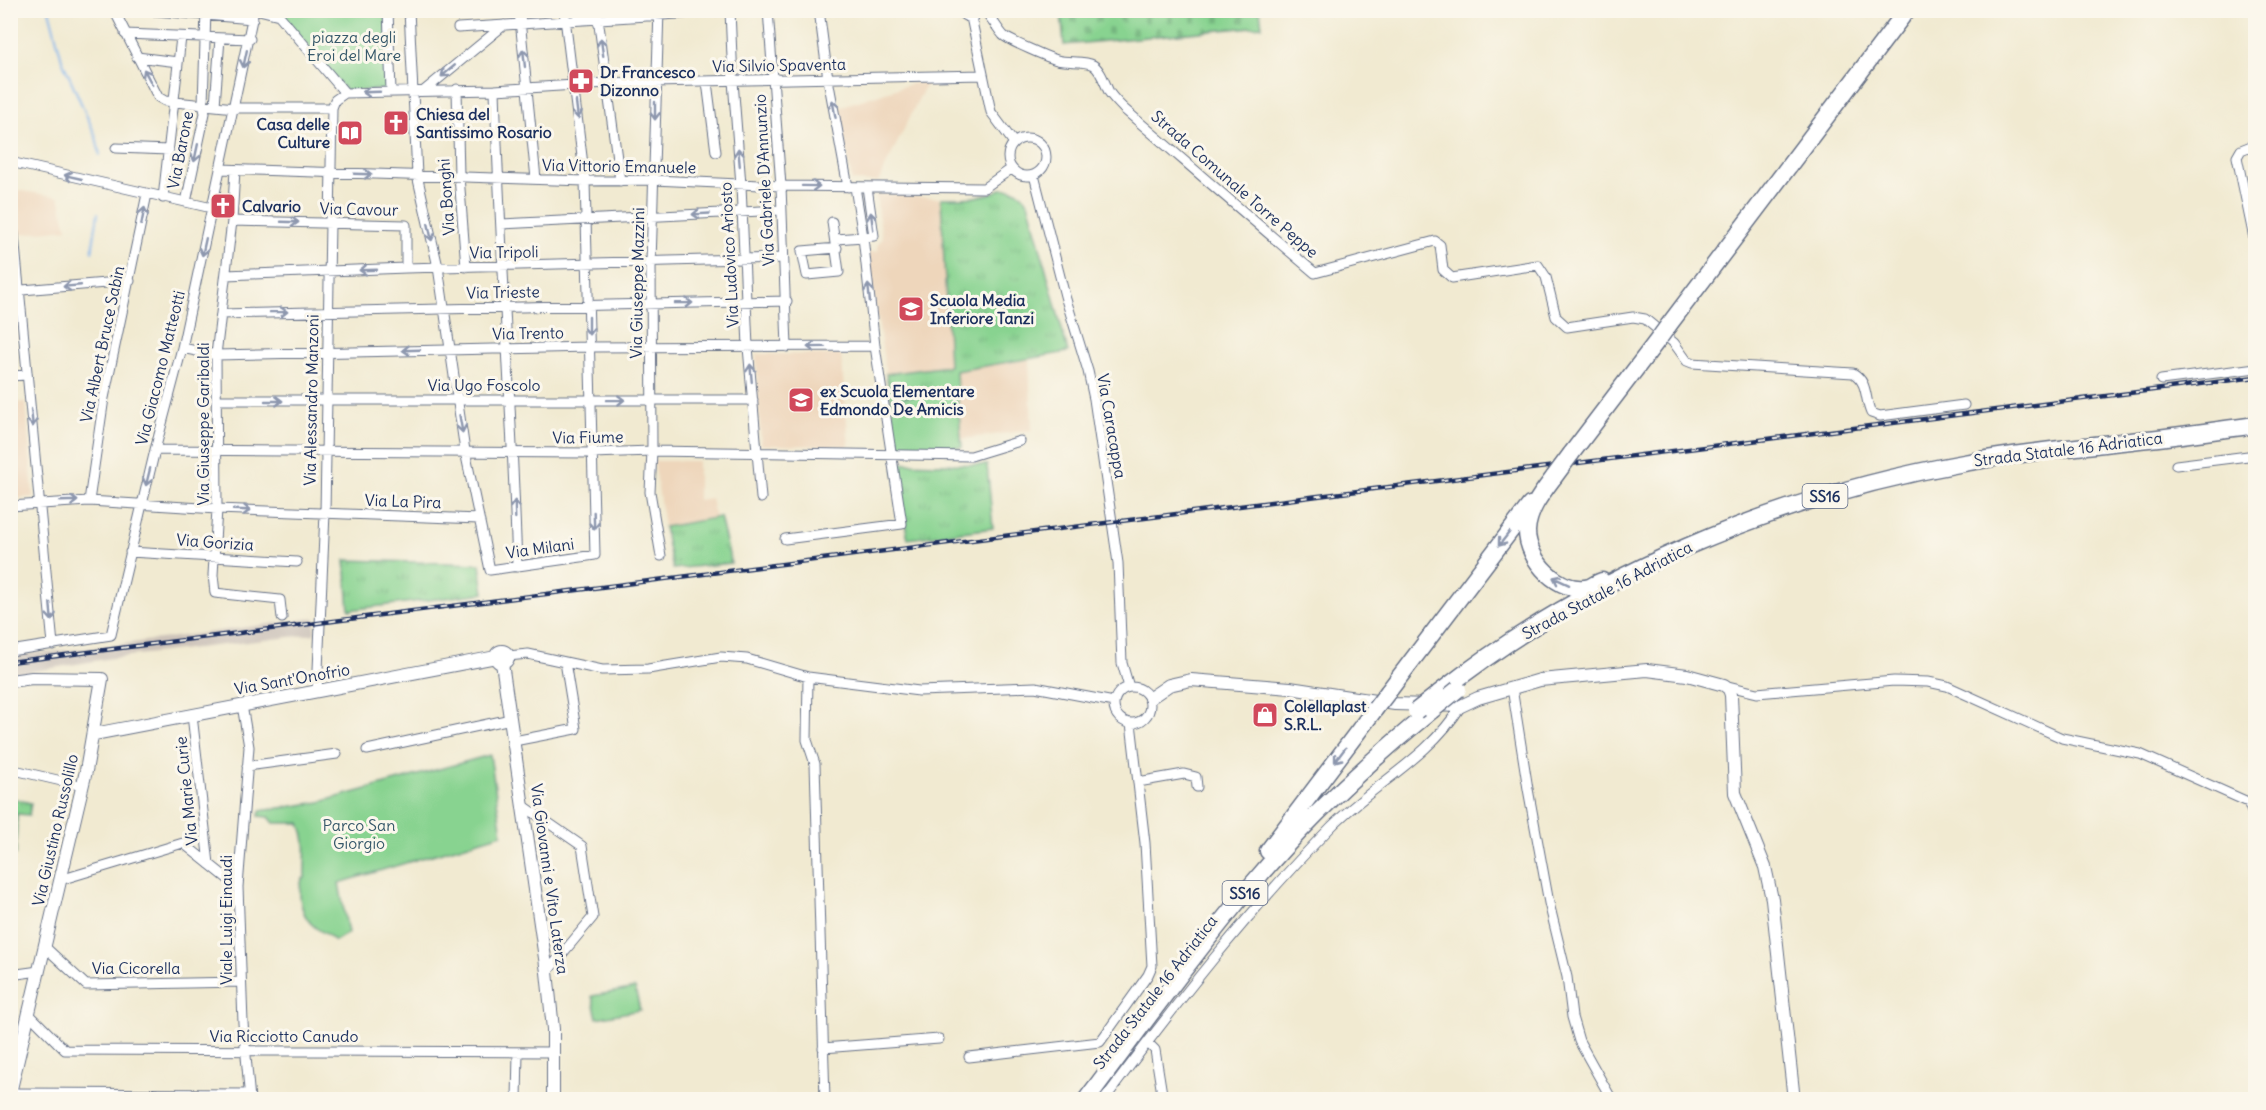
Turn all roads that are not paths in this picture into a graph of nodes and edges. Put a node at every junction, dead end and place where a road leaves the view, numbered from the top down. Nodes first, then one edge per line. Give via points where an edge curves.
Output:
1 (114, 10) edge
2 (144, 10) edge
3 (259, 10) edge
4 (388, 10) edge
5 (409, 10) edge
6 (519, 10) edge
7 (564, 10) edge
8 (741, 10) edge
9 (768, 10) edge
10 (819, 10) edge
11 (961, 10) edge
12 (984, 10) edge
13 (1907, 10) edge
14 (172, 11) edge
15 (730, 11) edge
16 (205, 13) edge
17 (282, 13) edge
18 (644, 14) edge
19 (659, 14) edge
20 (975, 14) edge
21 (254, 15) edge
22 (598, 15) edge
23 (566, 22) junction
24 (504, 25) junction
25 (520, 25) junction
26 (410, 28) junction
27 (458, 28) dead end
28 (389, 30) junction
29 (125, 34) junction
30 (181, 37) junction
31 (205, 38) junction
32 (220, 38) junction
33 (249, 39) junction
34 (411, 52) junction
35 (390, 55) junction
36 (137, 57) junction
37 (178, 62) junction
38 (983, 75) junction
39 (828, 79) junction
40 (733, 81) junction
41 (773, 81) junction
42 (655, 82) junction
43 (707, 82) junction
44 (607, 83) junction
45 (574, 86) junction
46 (527, 87) junction
47 (457, 89) junction
48 (425, 90) junction
49 (495, 90) junction
50 (412, 91) junction
51 (391, 92) junction
52 (345, 93) junction
53 (174, 102) junction
54 (203, 104) junction
55 (215, 105) junction
56 (235, 108) junction
57 (332, 108) junction
58 (1014, 143) junction
59 (2256, 144) edge
60 (116, 148) dead end
61 (168, 150) junction
62 (716, 152) dead end
63 (10, 162) edge
64 (221, 169) junction
65 (1011, 169) junction
66 (235, 170) junction
67 (329, 173) junction
68 (417, 175) junction
69 (1034, 175) junction
70 (459, 176) junction
71 (498, 178) junction
72 (536, 179) junction
73 (654, 180) junction
74 (585, 181) junction
75 (620, 181) junction
76 (741, 185) junction
77 (781, 186) junction
78 (852, 187) junction
79 (867, 187) junction
80 (10, 193) edge
81 (147, 194) junction
82 (163, 198) junction
83 (186, 202) junction
84 (212, 208) junction
85 (780, 210) junction
86 (742, 212) junction
87 (652, 217) junction
88 (586, 218) junction
89 (232, 221) junction
90 (12, 222) edge
91 (832, 222) dead end
92 (329, 224) junction
93 (501, 224) junction
94 (863, 237) junction
95 (836, 244) junction
96 (2256, 248) edge
97 (783, 258) junction
98 (745, 260) junction
99 (651, 262) junction
100 (587, 265) junction
101 (438, 267) junction
102 (466, 267) junction
103 (504, 267) junction
104 (406, 268) junction
105 (328, 271) junction
106 (226, 275) junction
107 (130, 281) junction
108 (15, 291) edge
109 (786, 301) junction
110 (747, 303) junction
111 (650, 304) junction
112 (588, 306) junction
113 (444, 308) junction
114 (506, 308) junction
115 (327, 311) junction
116 (221, 314) junction
117 (875, 346) junction
118 (589, 347) junction
119 (651, 347) junction
120 (748, 347) junction
121 (787, 347) junction
122 (182, 348) junction
123 (450, 349) junction
124 (509, 349) junction
125 (327, 353) junction
126 (216, 355) junction
127 (2256, 368) edge
128 (27, 375) junction
129 (10, 376) edge
130 (2161, 380) dead end
131 (651, 399) junction
132 (216, 400) junction
133 (457, 400) junction
134 (510, 400) junction
135 (590, 400) junction
136 (753, 400) junction
137 (326, 401) junction
138 (1964, 405) dead end
139 (2256, 425) edge
140 (2256, 435) edge
141 (1020, 441) dead end
142 (155, 450) junction
143 (325, 450) junction
144 (217, 451) junction
145 (465, 451) junction
146 (652, 451) junction
147 (757, 452) junction
148 (513, 453) junction
149 (592, 453) junction
150 (892, 455) junction
151 (2256, 455) edge
152 (2176, 465) dead end
153 (1554, 477) junction
154 (761, 498) dead end
155 (89, 501) junction
156 (41, 502) junction
157 (142, 503) junction
158 (10, 506) edge
159 (217, 509) junction
160 (325, 513) junction
161 (479, 519) junction
162 (1732, 528) junction
163 (785, 539) dead end
164 (130, 552) junction
165 (661, 556) dead end
166 (213, 557) junction
167 (297, 562) dead end
168 (517, 567) junction
169 (282, 618) dead end
170 (53, 645) junction
171 (10, 651) edge
172 (502, 659) junction
173 (565, 662) junction
174 (808, 677) junction
175 (10, 681) edge
176 (1724, 685) junction
177 (1129, 687) junction
178 (1512, 688) junction
179 (317, 692) junction
180 (1150, 698) junction
181 (1460, 698) junction
182 (1114, 702) junction
183 (242, 705) junction
184 (1372, 705) junction
185 (1424, 711) junction
186 (192, 715) junction
187 (512, 719) junction
188 (1131, 723) junction
189 (94, 734) junction
190 (514, 741) junction
191 (367, 750) dead end
192 (337, 754) dead end
193 (247, 766) junction
194 (10, 769) edge
195 (1138, 782) junction
196 (83, 786) junction
197 (1197, 787) dead end
198 (524, 806) junction
199 (2256, 821) edge
200 (1268, 851) junction
201 (209, 864) junction
202 (60, 880) junction
203 (238, 887) junction
204 (45, 947) junction
205 (39, 971) junction
206 (547, 972) junction
207 (10, 975) edge
208 (241, 982) junction
209 (29, 1014) junction
210 (939, 1039) dead end
211 (1147, 1042) junction
212 (823, 1048) junction
213 (245, 1051) junction
214 (518, 1052) junction
215 (554, 1052) junction
216 (969, 1057) dead end
217 (10, 1093) edge
218 (250, 1097) edge
219 (517, 1100) edge
220 (553, 1100) edge
221 (825, 1100) edge
222 (1073, 1100) edge
223 (1086, 1100) edge
224 (1104, 1100) edge
225 (1163, 1100) edge
226 (1612, 1100) edge
227 (1794, 1100) edge

1 - 29 street
2 - 14 street
3 - 17 street
4 - 28 street
5 - 26 street
6 - 25 street
7 - 23 street
8 - 15 street
9 - 41 street, Via Gabriele D'Annunzio
10 - 39 street
11 - 20 street via 966,16
12 - 138 street, Strada Comunale Torre Peppe via 1004,37 1054,59 1096,67 1123,108 1315,273 1435,241 1440,245 1443,270 1452,278 1538,265 1546,277 1556,317 1567,327 1645,319 1692,363 1854,373 1866,387 1871,413 1880,416
13 - 153 highway, bridge
14 - 16 street
15 - 19 street
15 - 40 street, Via Ludovico Ariosto
16 - 21 street
16 - 31 street, Via Barone
17 - 52 street
18 - 19 street
18 - 22 street
19 - 42 street, Via Giuseppe Mazzini
20 - 38 street
21 - 33 street, Via Giacomo Matteotti
22 - 23 street
44 -> 22 street
23 - 25 street
23 - 45 street
24 - 25 street
24 - 27 street
24 -> 48 street
46 -> 25 street
26 - 28 street
26 - 34 street
28 - 35 street
29 - 30 street
29 - 36 street
30 - 31 street
30 - 37 street
31 - 32 street
31 - 54 street, Via Barone
32 - 33 street
32 - 55 street
33 -> 56 street, Via Giacomo Matteotti
34 - 35 street
34 - 50 street
35 - 51 street
36 - 37 street
53 -> 36 street via 158,97
37 - 53 street
38 - 39 street, Via Silvio Spaventa
38 - 58 street via 991,111
39 - 41 street, Via Silvio Spaventa
78 -> 39 street
40 - 41 street, Via Silvio Spaventa
40 - 43 street, Via Silvio Spaventa
76 -> 40 street, Via Ludovico Ariosto
41 - 77 street, Via Gabriele D'Annunzio
42 - 43 street, Via Silvio Spaventa
42 - 44 street, Via Silvio Spaventa
42 -> 73 street, Via Giuseppe Mazzini
43 - 62 street
44 - 45 street, Via Silvio Spaventa
44 - 75 street
45 - 46 street, Via Silvio Spaventa
45 -> 74 street
46 - 49 street, Via Silvio Spaventa
46 - 72 street
47 - 48 street, Via Silvio Spaventa
47 - 49 street, Via Silvio Spaventa
47 - 70 street, Via Bonghi
48 - 50 street, Via Silvio Spaventa
49 - 71 street
50 - 51 street, Via Silvio Spaventa
50 - 68 street
51 -> 52 street, Via Silvio Spaventa
52 - 57 street
53 - 54 street
53 - 61 street
54 - 55 street
54 -> 83 street, Via Barone via 205,113
55 - 56 street
56 - 57 street
56 - 64 street, Via Giacomo Matteotti
57 - 67 street, Via Alessandro Manzoni
58 - 65 street via 1008,158
58 - 69 street via 1027,138 1044,147 1044,167
59 - 96 street via 2241,150 2237,157
60 - 61 street
61 - 82 street
81 -> 63 street
64 - 66 street, Via Vittorio Emanuele
64 - 84 street, Via Giacomo Matteotti
65 - 69 street via 1022,176
65 - 79 street, Via Vittorio Emanuele via 984,188
66 - 67 street, Via Vittorio Emanuele
66 - 89 street, Via Giuseppe Garibaldi
67 -> 68 street, Via Vittorio Emanuele
67 - 92 street, Via Alessandro Manzoni
68 - 70 street, Via Vittorio Emanuele
68 -> 101 street
69 - 177 street, Via Caracappa via 1094,399 1118,563 1122,663
70 - 71 street, Via Vittorio Emanuele
70 - 102 street, Via Bonghi
71 - 72 street, Via Vittorio Emanuele
71 - 93 street
72 - 74 street, Via Vittorio Emanuele
73 - 75 street, Via Vittorio Emanuele
73 - 76 street, Via Vittorio Emanuele
73 - 87 street, Via Giuseppe Mazzini
74 - 75 street, Via Vittorio Emanuele
74 - 88 street
76 - 77 street, Via Vittorio Emanuele
76 - 86 street, Via Ludovico Ariosto
77 -> 78 street, Via Vittorio Emanuele
77 - 85 street, Via Gabriele D'Annunzio
78 - 79 street, Via Vittorio Emanuele
78 - 94 street
94 -> 79 street via 874,237
80 - 90 street
81 - 82 street
107 -> 81 street, Via Albert Bruce Sabin
82 - 83 street
83 - 84 street
84 -> 122 street, Via Giacomo Matteotti
85 - 86 street
85 - 97 street, Via Gabriele D'Annunzio
86 -> 87 street
86 - 98 street, Via Ludovico Ariosto
87 - 88 street
87 - 99 street, Via Giuseppe Mazzini
88 - 93 street
88 - 100 street
89 -> 92 street, Via Cavour
89 - 106 street, Via Giuseppe Garibaldi
90 - 108 street
91 - 95 street
92 - 104 street, Via Cavour via 406,225
92 - 105 street, Via Alessandro Manzoni
93 - 103 street
94 - 95 street
117 -> 94 street
95 - 95 street via 839,272 807,275 802,252
97 - 98 street, Via Tripoli
97 - 109 street, Via Gabriele D'Annunzio
98 - 99 street, Via Tripoli
98 - 110 street, Via Ludovico Ariosto
99 - 100 street, Via Tripoli
99 - 111 street, Via Giuseppe Mazzini
100 - 103 street, Via Tripoli
100 - 112 street
101 - 102 street, Via Tripoli
101 - 104 street, Via Tripoli
101 - 113 street
102 - 103 street, Via Tripoli
103 - 114 street
104 -> 105 street, Via Tripoli
105 - 106 street, Via Tripoli
105 - 115 street, Via Alessandro Manzoni
106 - 116 street, Via Giuseppe Garibaldi
107 -> 108 street
107 - 155 street, Via Albert Bruce Sabin via 104,398
108 - 128 street
109 - 110 street, Via Trieste
109 - 121 street, Via Gabriele D'Annunzio
111 -> 110 street, Via Trieste
110 - 120 street, Via Ludovico Ariosto
111 - 112 street, Via Trieste
111 - 119 street, Via Giuseppe Mazzini
112 - 114 street, Via Trieste
112 -> 118 street
113 - 114 street, Via Trieste
113 - 115 street, Via Trieste
113 - 123 street
114 - 124 street
116 -> 115 street, Via Trieste
115 - 125 street, Via Alessandro Manzoni
116 - 126 street, Via Giuseppe Garibaldi
117 -> 121 street, Via Trento
117 - 150 street
118 - 119 street, Via Trento
118 - 124 street, Via Trento
118 - 135 street
119 - 120 street, Via Trento
119 - 131 street, Via Giuseppe Mazzini
120 - 121 street, Via Trento
136 -> 120 street, Via Ludovico Ariosto
122 - 126 street, Via Trento
122 - 142 street, Via Giacomo Matteotti
123 - 124 street, Via Trento
123 -> 125 street, Via Trento
123 - 133 street
124 - 134 street
125 - 126 street, Via Trento
125 - 137 street, Via Alessandro Manzoni
126 - 132 street, Via Giuseppe Garibaldi
127 - 130 street
128 - 129 street
128 -> 156 street
135 -> 131 street, Via Ugo Foscolo
131 - 136 street, Via Ugo Foscolo
131 - 146 street, Via Giuseppe Mazzini
132 -> 137 street, Via Ugo Foscolo
132 - 144 street, Via Giuseppe Garibaldi
133 - 134 street, Via Ugo Foscolo
133 - 137 street, Via Ugo Foscolo
133 -> 145 street
134 - 135 street, Via Ugo Foscolo
134 - 148 street
135 - 149 street
136 - 147 street, Via Ludovico Ariosto
137 - 143 street, Via Alessandro Manzoni
139 - 162 highway, Strada Statale 16 Adriatica / SS16 via 1963,463 1858,486
140 - 181 highway, Strada Statale 16 Adriatica / SS16 via 1953,476 1904,485 1789,517 1642,578 1548,630
141 - 150 street, Via Fiume via 970,456
142 - 144 street, Via Fiume
142 -> 157 street, Via Giacomo Matteotti
143 - 144 street, Via Fiume
143 - 145 street, Via Fiume
143 - 160 street, Via Alessandro Manzoni
144 - 159 street, Via Giuseppe Garibaldi
145 - 148 street, Via Fiume
145 - 161 street
146 - 147 street, Via Fiume
146 - 149 street, Via Fiume
146 - 165 street, Via Giuseppe Mazzini via 650,492
147 - 150 street, Via Fiume
147 - 154 street, Via Ludovico Ariosto
148 - 149 street, Via Fiume
168 -> 148 street
149 -> 168 street, Via Milani via 595,555
150 - 163 street via 902,524
151 - 152 street
162 -> 153 highway via 1688,539 1588,587 1570,586 1539,566 1529,548 1530,515
153 -> 184 highway, bridge via 1388,692
156 -> 155 street, Via La Pira
155 - 157 street, Via La Pira
156 - 158 street, Via La Pira
156 -> 170 street
157 - 159 street, Via La Pira
157 - 164 street, Via Giacomo Matteotti
159 -> 160 street, Via La Pira
159 - 166 street, Via Giuseppe Garibaldi
160 - 161 street, Via La Pira
160 - 179 street, Via Alessandro Manzoni
161 - 168 street, Via Milani via 490,570
162 - 185 highway, Strada Statale 16 Adriatica / SS16, bridge via 1647,565 1569,607 1438,693
164 - 166 street, Via Gorizia
164 - 170 street, Via Giacomo Matteotti via 111,635
166 - 167 street, Via Gorizia
166 - 169 street, Via Giuseppe Garibaldi via 215,593 280,600
170 - 171 street
172 - 173 street via 528,654
172 - 179 street, Via Sant'Onofrio
172 - 187 street, Via Giovanni e Vito Laterza
173 - 174 street via 602,670 648,669 721,657 762,662
173 - 190 street via 576,729
174 - 182 street via 919,691 1035,687
174 - 212 street via 807,740 815,764
175 - 189 street, Via Giustino Russolillo via 102,679
176 - 178 street via 1647,670 1540,680
176 - 199 street via 1758,693 1894,681 1947,686 2062,738 2140,754 2248,802
176 - 227 street via 1731,695 1735,793 1765,867 1772,899
177 - 180 street via 1141,688
177 - 182 street via 1119,692
178 - 181 street via 1478,698
178 - 226 street via 1547,892 1568,977 1572,1017 1579,1041
179 - 183 street, Via Sant'Onofrio
180 - 184 street via 1169,685 1191,680 1290,688
180 - 188 street via 1147,716
181 - 184 street
181 - 185 highway, Strada Statale 16 Adriatica / SS16, bridge
181 - 211 street via 1449,723 1416,756 1332,825 1184,993
182 - 188 street via 1116,714
183 - 186 street, Via Sant'Onofrio
183 - 193 street, Viale Luigi Einaudi via 249,747
184 -> 200 highway
185 - 200 highway, Strada Statale 16 Adriatica / SS16 via 1345,772
185 - 223 highway, Strada Statale 16 Adriatica / SS16 via 1313,817 1272,862 1222,920
186 - 189 street, Via Sant'Onofrio
186 - 201 street, Via Marie Curie
187 - 190 street, Via Giovanni e Vito Laterza
187 - 191 street
188 - 195 street
189 - 196 street, Via Giustino Russolillo
190 - 198 street, Via Giovanni e Vito Laterza
192 - 193 street
193 - 203 street, Viale Luigi Einaudi
194 - 196 street
195 - 197 street via 1184,774 1196,777
195 - 216 street via 1149,902 1152,966 1148,975 1100,1042
196 - 202 street, Via Giustino Russolillo
198 - 206 street, Via Giovanni e Vito Laterza
198 - 206 street via 582,846 593,917
200 - 222 highway, Strada Statale 16 Adriatica / SS16
201 - 202 street via 183,843
201 - 203 street
202 - 204 street, Via Giustino Russolillo
203 - 208 street, Viale Luigi Einaudi
204 - 205 street, Via Giustino Russolillo
204 - 208 street, Via Cicorella via 86,985
205 - 207 street
205 - 209 street, Via Giustino Russolillo
206 - 215 street, Via Giovanni e Vito Laterza
208 - 213 street, Viale Luigi Einaudi
209 - 213 street, Via Ricciotto Canudo via 64,1050
209 - 217 street, Via Giustino Russolillo
210 - 212 street
211 - 224 street
211 - 225 street via 1155,1050
212 - 221 street
213 - 214 street, Via Ricciotto Canudo
213 - 218 street, Viale Luigi Einaudi
214 - 215 street, Via Ricciotto Canudo
214 - 219 street
215 - 220 street, Via Giovanni e Vito Laterza
217 - 218 street

